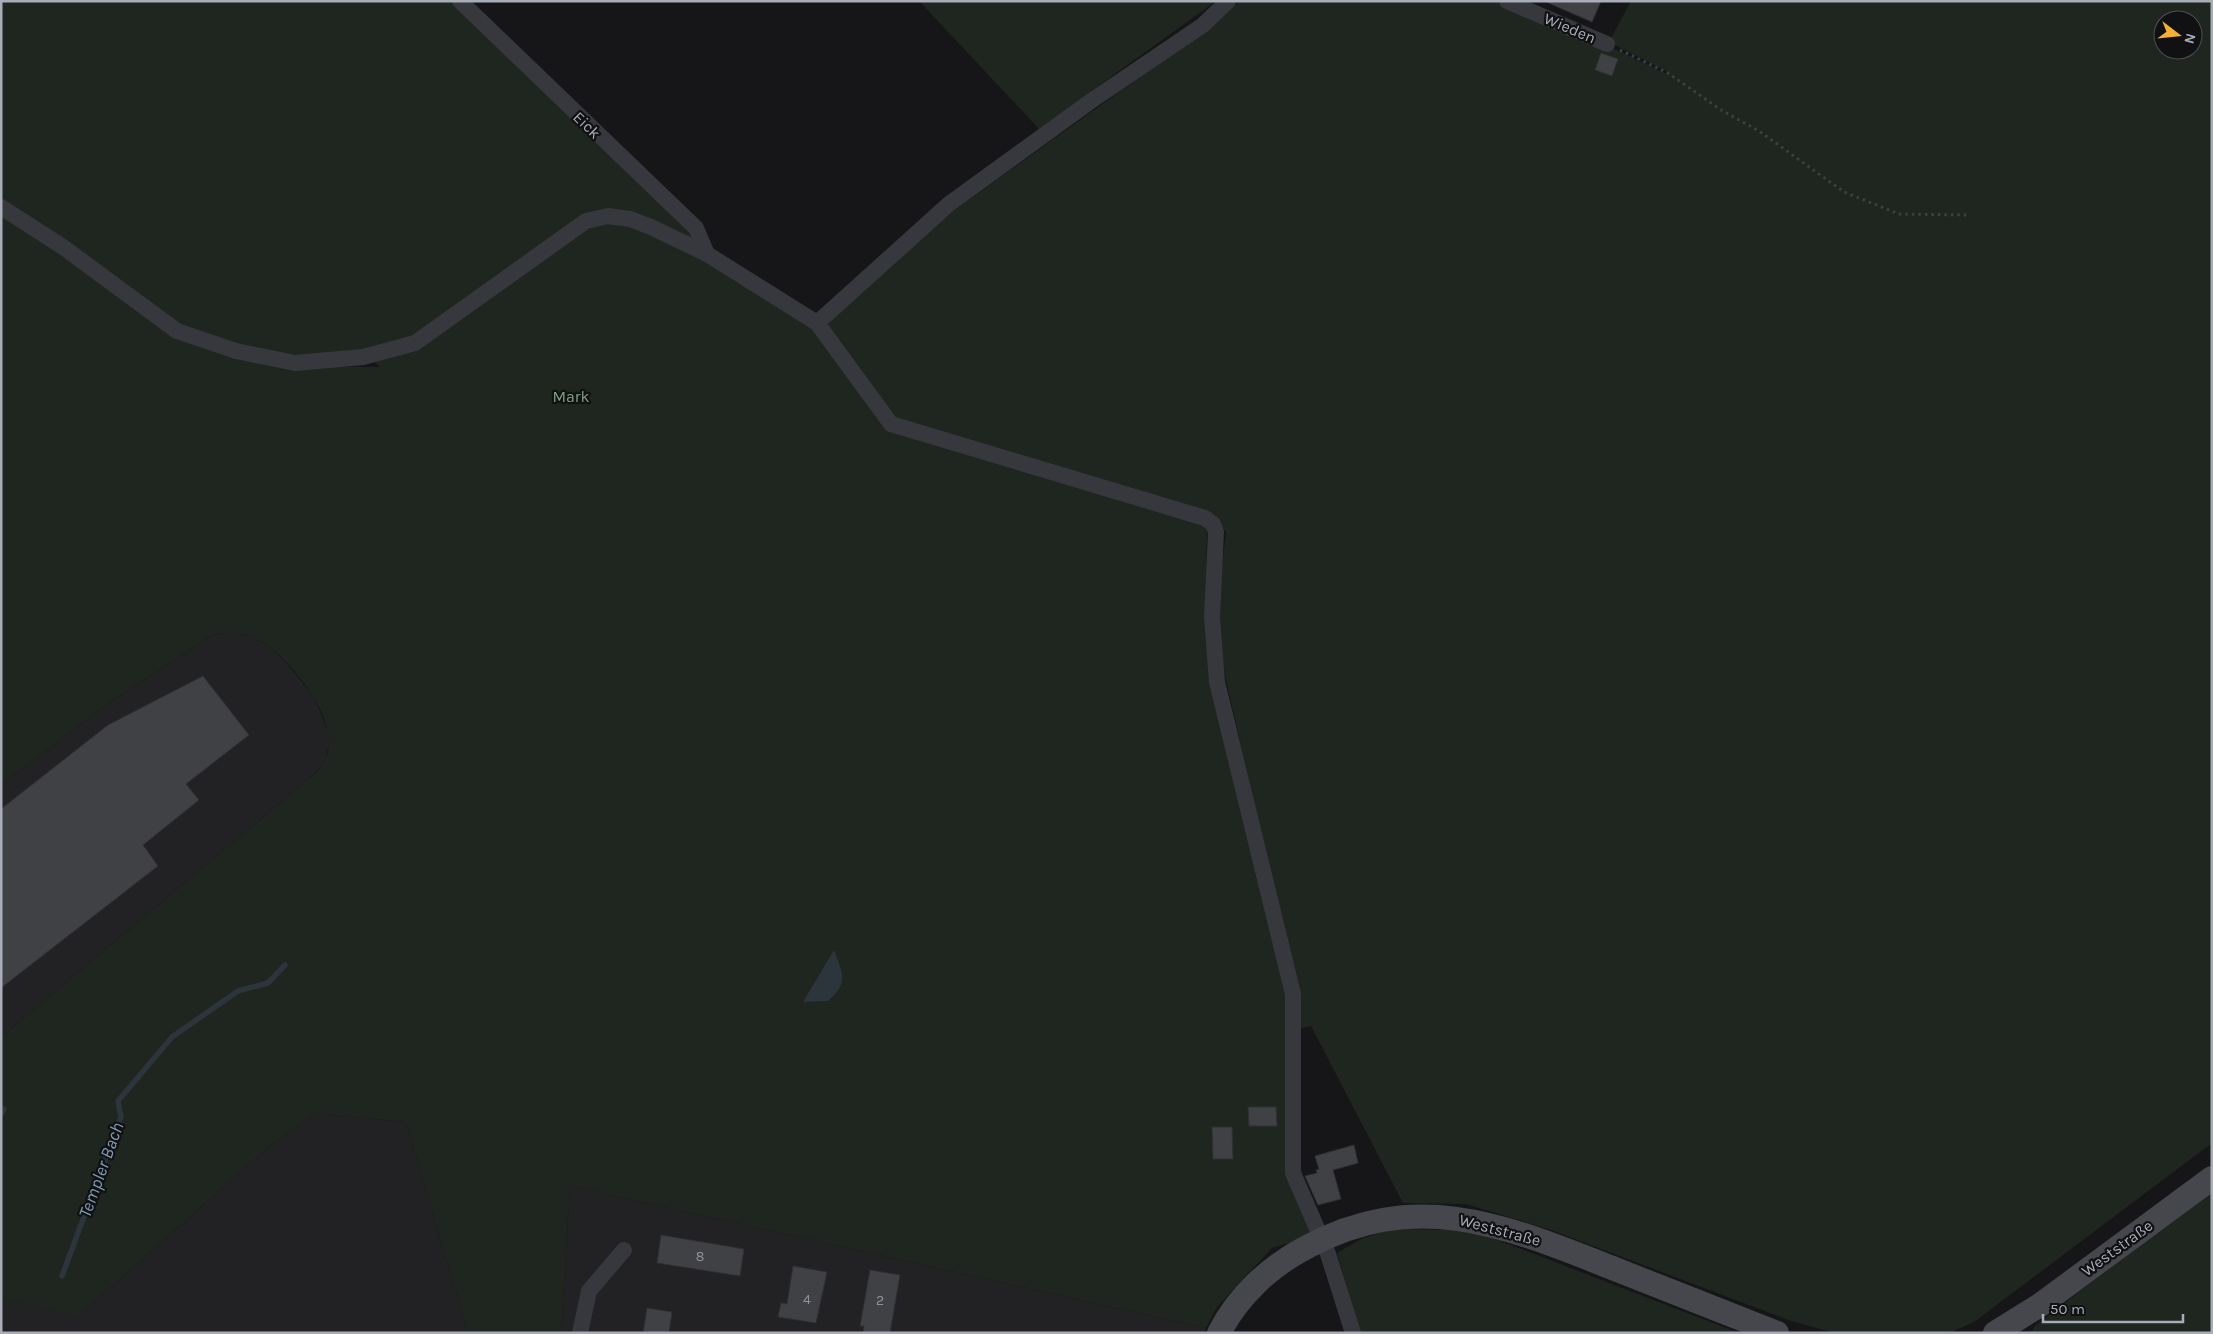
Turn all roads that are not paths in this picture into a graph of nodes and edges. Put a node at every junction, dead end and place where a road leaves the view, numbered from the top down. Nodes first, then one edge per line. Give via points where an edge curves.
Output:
1 (460, 1) edge
2 (1228, 1) edge
3 (1507, 1) edge
4 (1607, 44) road end
5 (1, 207) edge
6 (707, 254) junction
7 (817, 323) junction
8 (2212, 1178) edge
9 (1320, 1240) junction
10 (624, 1250) dead end
11 (580, 1333) edge
12 (1219, 1333) edge
13 (1353, 1333) edge
14 (1778, 1333) edge
15 (1995, 1333) edge

1 - 6 street, Eick via 696,228
2 - 7 street via 1203,25 949,204
3 - 4 street, Wieden
5 - 6 street via 177,331 236,351 295,363 363,357 416,343 586,221 608,216 630,219
6 - 7 street
7 - 9 street via 891,424 1117,490 1205,518 1213,524 1216,532 1212,617 1217,682 1293,994 1293,1173
8 - 15 main road, Weststraße via 2040,1305
9 - 12 main road, Weststraße via 1286,1258 1262,1278 1239,1300
9 - 13 street via 1328,1254
9 - 14 main road, Weststraße via 1364,1224 1422,1216 1494,1225 1541,1240
10 - 11 street via 589,1291

